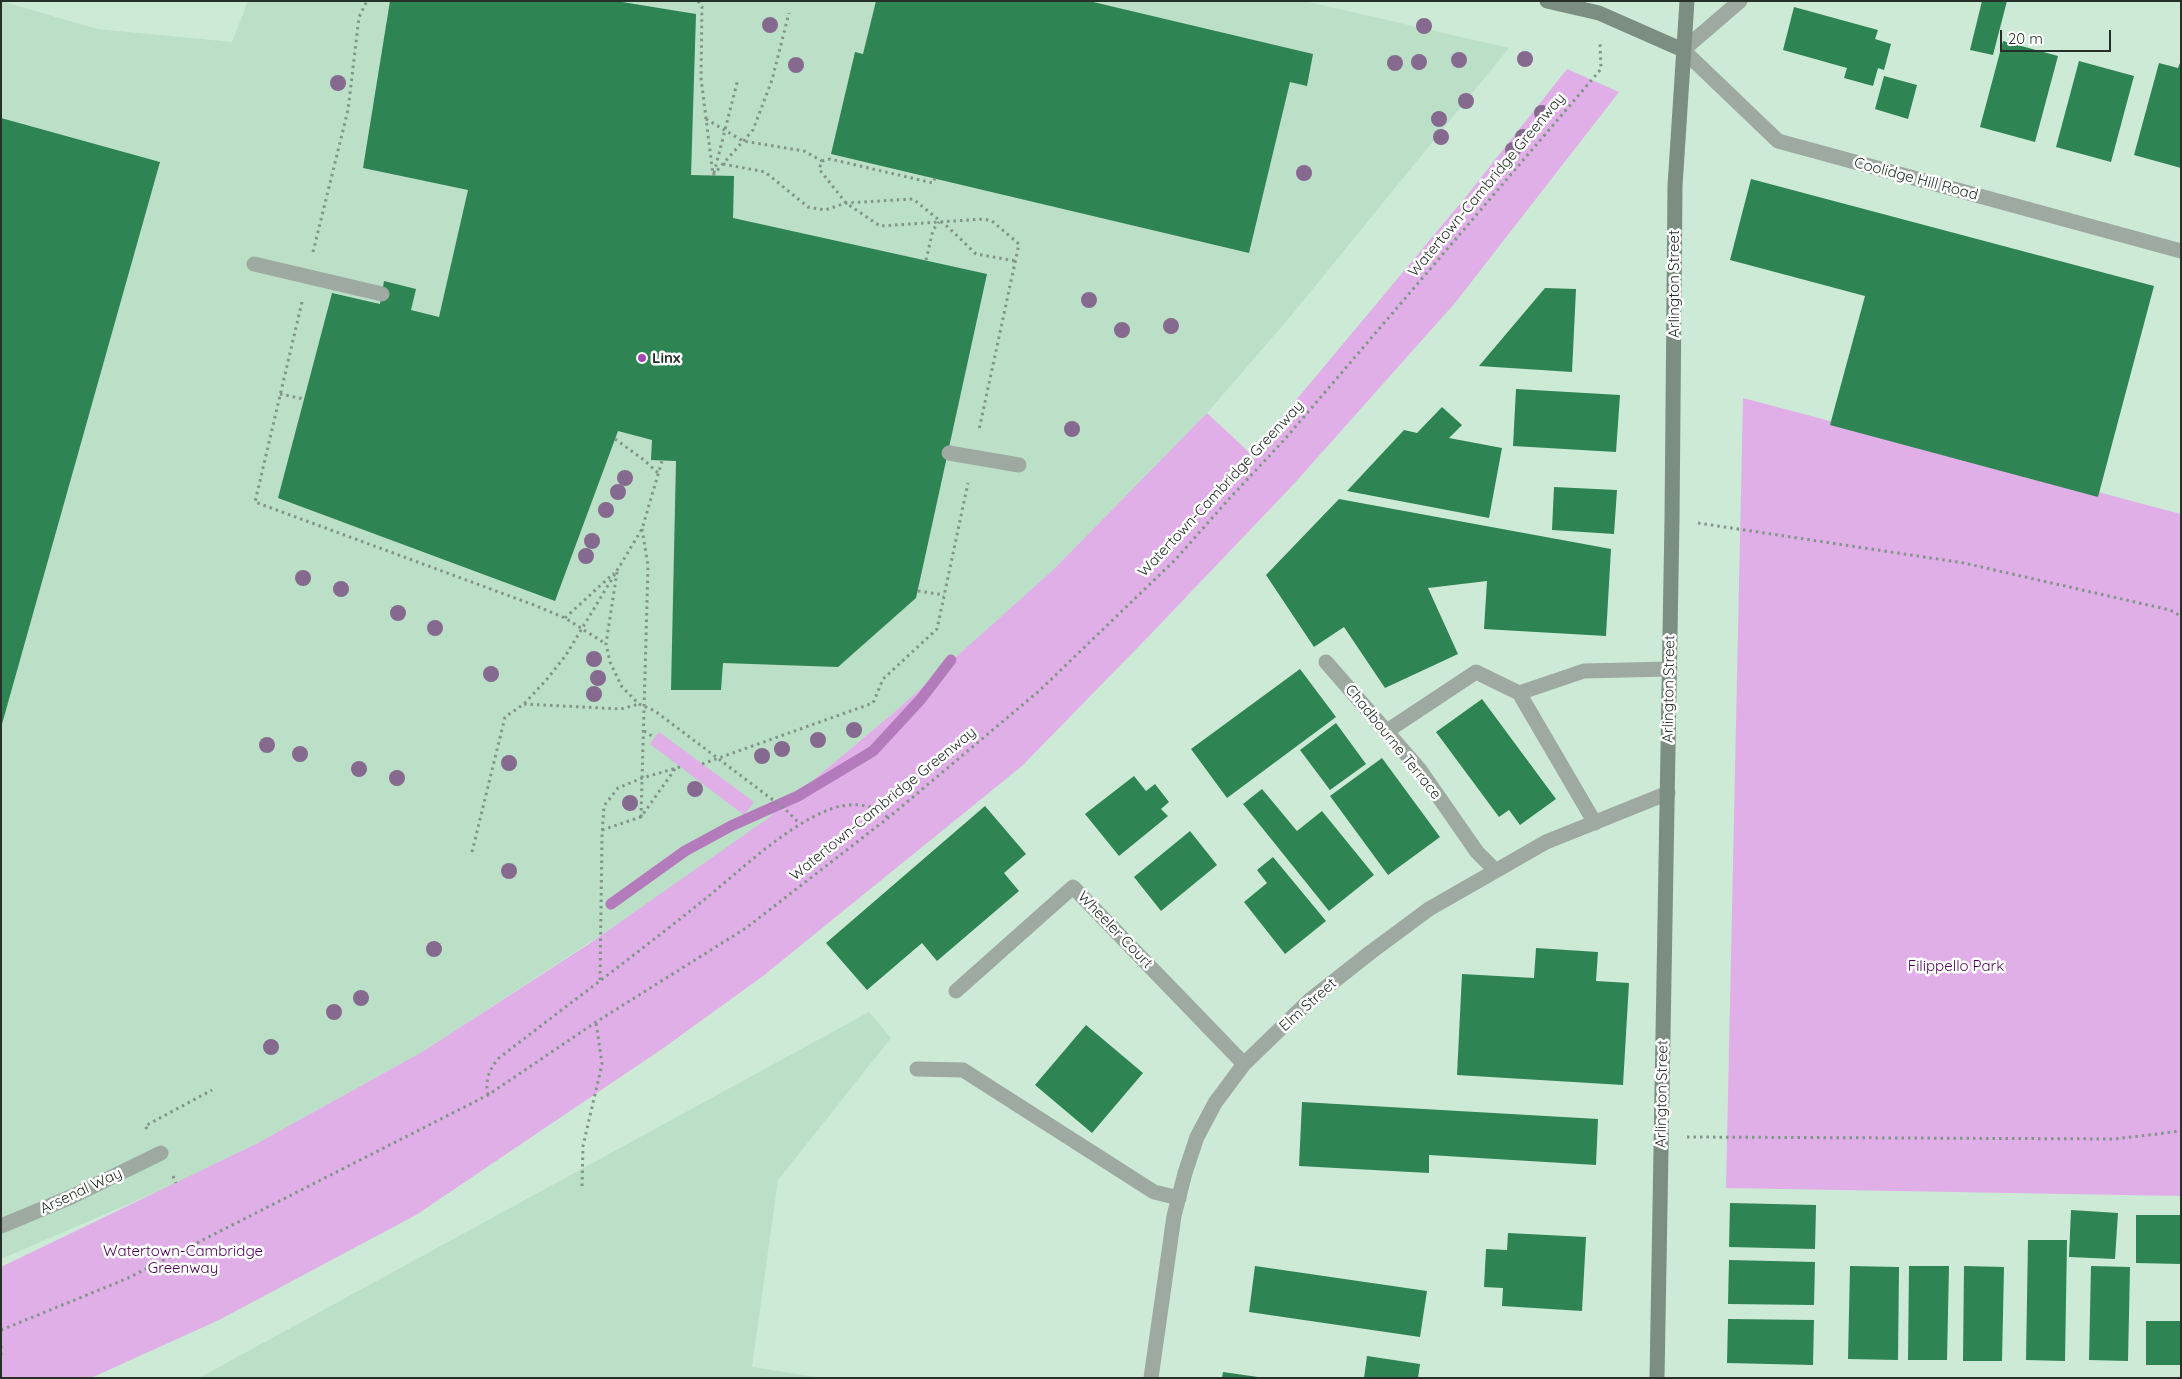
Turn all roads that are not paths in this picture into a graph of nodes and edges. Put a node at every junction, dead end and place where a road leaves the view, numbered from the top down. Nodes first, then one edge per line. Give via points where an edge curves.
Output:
1 (1547, 1) edge
2 (1688, 1) edge
3 (1740, 1) edge
4 (1683, 50) junction
5 (2181, 250) edge
6 (254, 264) dead end
7 (382, 294) dead end
8 (949, 453) dead end
9 (1019, 465) dead end
10 (1326, 662) dead end
11 (1670, 669) junction
12 (1519, 692) junction
13 (1387, 731) junction
14 (1668, 793) junction
15 (1595, 823) junction
16 (1495, 870) junction
17 (956, 991) dead end
18 (1244, 1064) junction
19 (916, 1070) dead end
20 (161, 1153) dead end
21 (1179, 1198) junction
22 (1, 1226) edge
23 (1151, 1378) edge
24 (1657, 1378) edge

1 - 4 street via 1599,14
2 - 4 street, Arlington Street
3 - 4 street
4 - 5 street, Coolidge Hill Road via 1778,141
4 - 11 street, Arlington Street via 1675,186
6 - 7 street
8 - 9 street
10 - 13 street, Chadbourne Terrace
11 - 12 street via 1584,671
11 - 14 street, Arlington Street
12 - 13 street via 1476,672
12 - 15 street
13 - 16 street, Chadbourne Terrace via 1420,770 1477,852
14 - 15 street, Elm Street
14 - 24 street, Arlington Street
15 - 16 street, Elm Street via 1546,842
16 - 18 street, Elm Street via 1429,909 1371,952 1310,1000
17 - 18 street, Wheeler Court via 1073,887
18 - 21 street, Elm Street via 1215,1103 1197,1137
19 - 21 street via 963,1070 1154,1192
20 - 22 street, Arsenal Way via 71,1197
21 - 23 street, Elm Street

